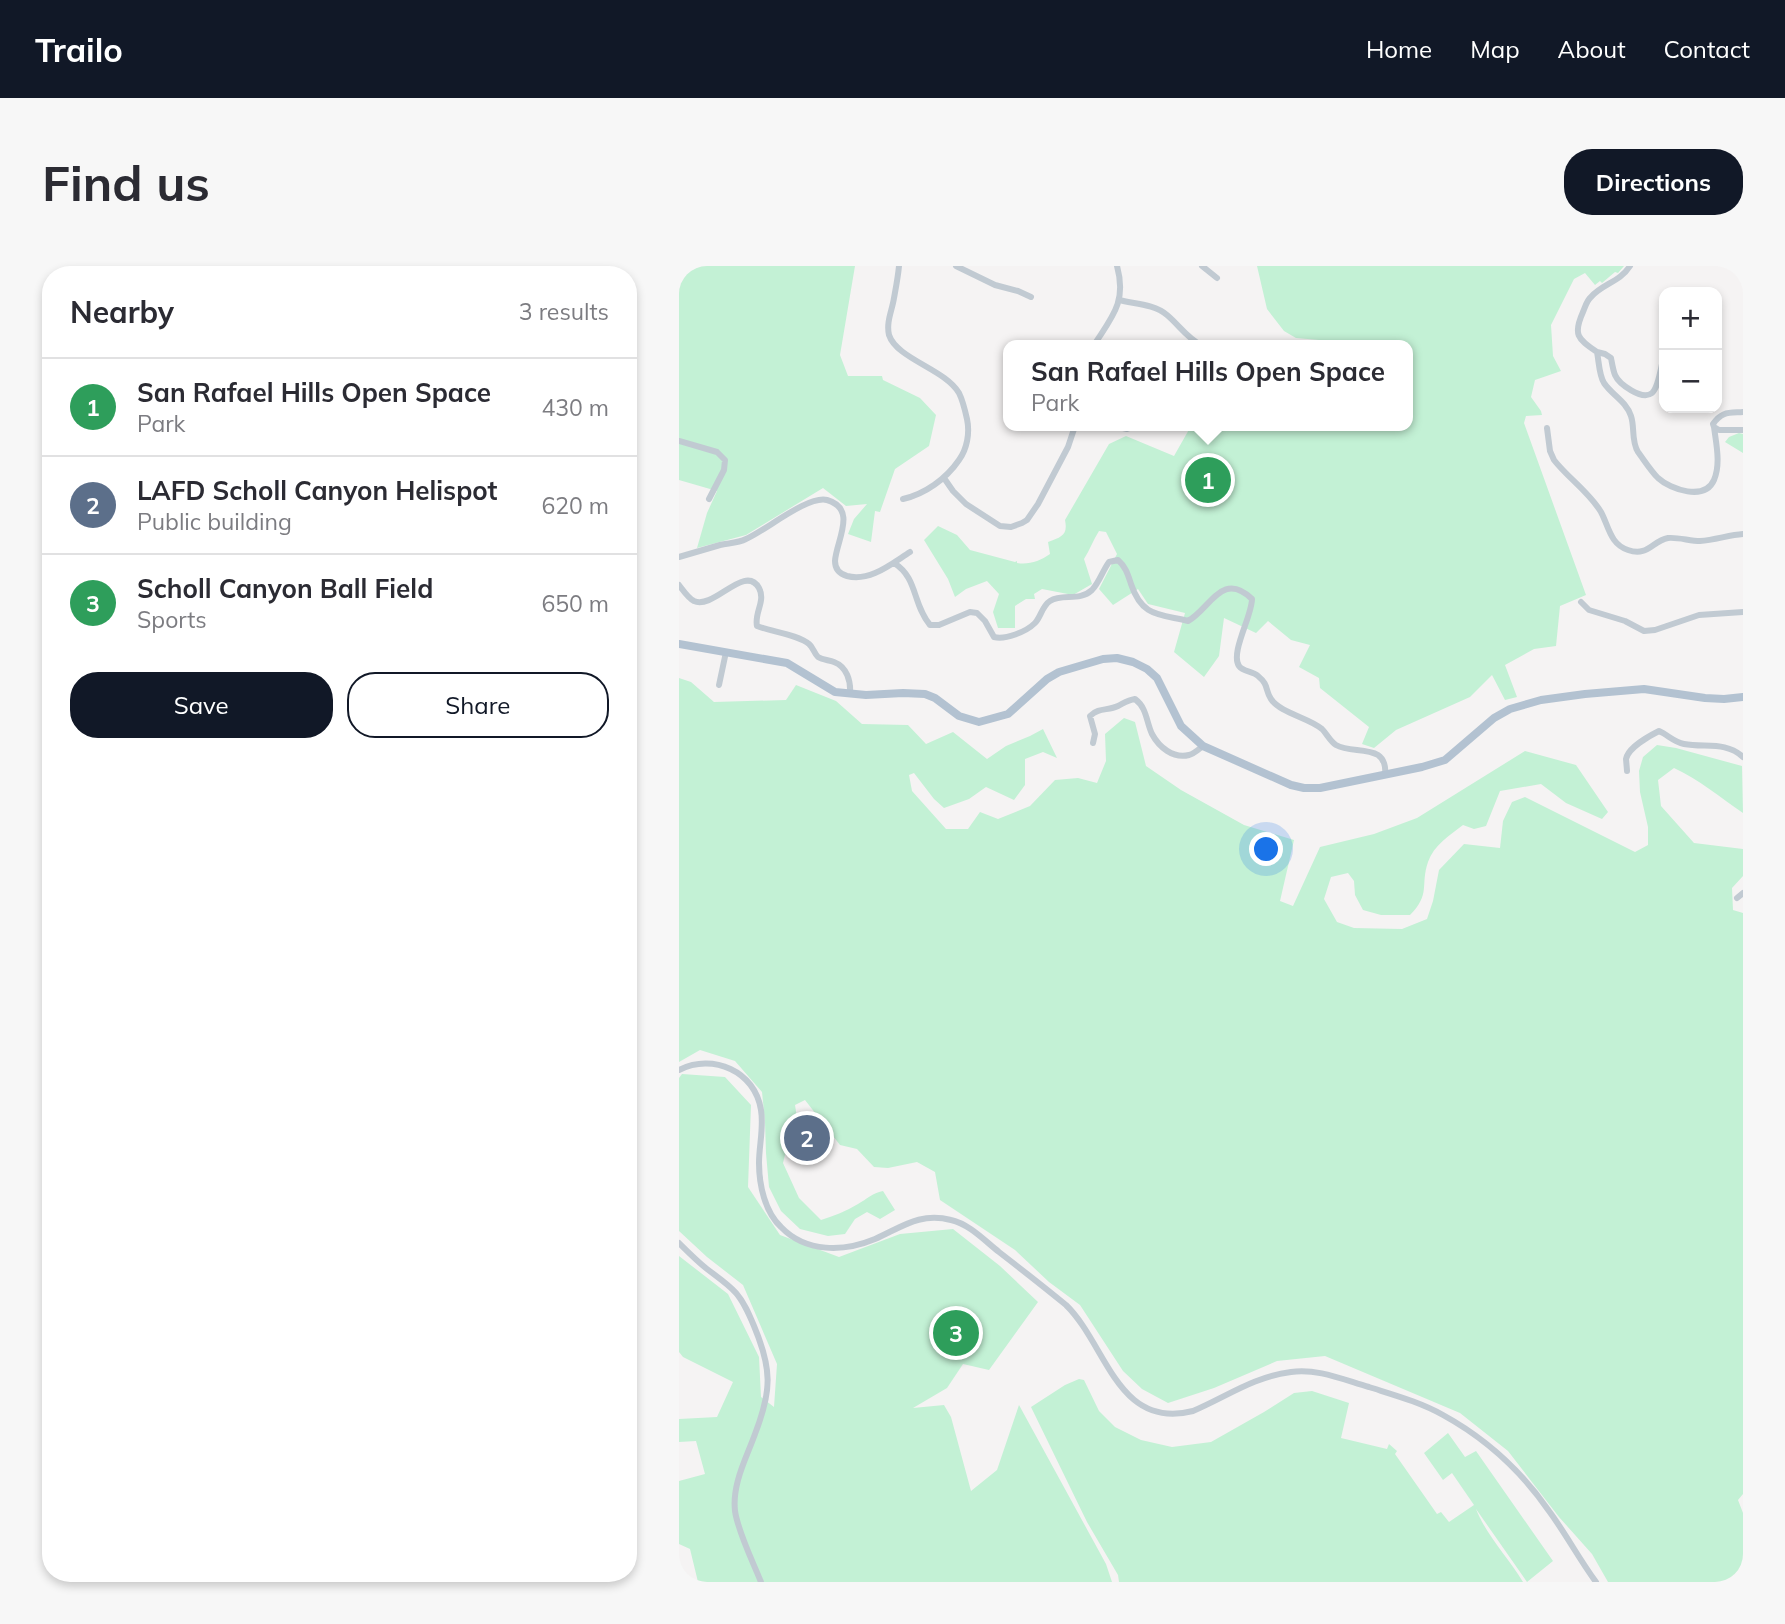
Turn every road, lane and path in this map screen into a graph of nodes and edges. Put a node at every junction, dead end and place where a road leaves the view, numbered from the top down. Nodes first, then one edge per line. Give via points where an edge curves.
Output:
1 (899, 266) edge
2 (956, 266) edge
3 (1117, 266) edge
4 (1202, 266) edge
5 (1630, 266) edge
6 (1217, 278) dead end
7 (1031, 297) dead end
8 (1119, 300) junction
9 (1097, 340) edge
10 (1191, 340) edge
11 (1597, 352) junction
12 (1659, 375) edge
13 (1743, 412) edge
14 (1714, 427) junction
15 (1547, 428) dead end
16 (1743, 430) edge
17 (1073, 431) edge
18 (679, 441) edge
19 (944, 478) junction
20 (709, 499) dead end
21 (903, 499) dead end
22 (1743, 534) edge
23 (910, 552) dead end
24 (679, 557) edge
25 (894, 563) junction
26 (679, 585) edge
27 (1581, 602) dead end
28 (1743, 612) edge
29 (679, 644) edge
30 (726, 652) junction
31 (719, 685) dead end
32 (850, 694) junction
33 (1743, 697) edge
34 (1093, 743) dead end
35 (1203, 746) junction
36 (1743, 757) edge
37 (1627, 771) dead end
38 (1385, 774) junction
39 (679, 1070) edge
40 (679, 1243) edge
41 (761, 1582) edge
42 (1596, 1582) edge

1 - 19 street via 889,334 900,350 958,391 968,424 964,453
2 - 7 street
3 - 8 street
4 - 6 street
5 - 11 street via 1622,277 1590,297 1579,322 1581,341
8 - 9 street
8 - 10 street via 1154,307
11 - 12 street via 1611,358 1616,377 1637,394 1650,394
11 - 14 street via 1602,380 1632,418 1636,449 1667,484 1693,492 1710,486 1718,464
13 - 14 street via 1719,416
14 - 16 street
15 - 22 street via 1554,460 1598,508 1610,535 1628,550 1647,550 1667,538 1700,541
17 - 19 street via 1038,505 1027,520 1011,527 1000,526 966,504
18 - 20 street via 717,452 725,460
19 - 21 street
23 - 25 street
24 - 25 street via 745,540 798,508 826,500 843,515 835,562 842,575 871,575
25 - 38 street via 906,572 922,616 930,625 977,613 994,637 1001,639 1036,623 1051,600 1087,593 1109,562 1118,560 1125,566 1140,604 1153,613 1188,621 1224,590 1245,592 1252,599 1252,608 1241,636 1238,666 1260,678 1271,700 1321,728 1338,746 1376,754
26 - 32 street via 693,601 701,602 738,582 755,583 762,598 757,626 801,639 819,657 840,666
27 - 28 street via 1589,610 1644,631 1699,615
29 - 30 main road
30 - 31 street
30 - 32 main road via 787,663 835,692
32 - 35 main road via 925,694 959,716 979,722 1008,714 1059,672 1117,658 1133,662 1157,678 1181,726
33 - 38 main road via 1705,698 1644,689 1541,700 1494,718 1445,760
34 - 35 street via 1090,716 1135,699 1144,708 1151,733 1167,751 1190,755
35 - 38 main road via 1304,788
36 - 37 street via 1727,747 1685,744 1659,732 1629,751
39 - 42 street via 701,1062 723,1066 741,1076 754,1091 761,1110 759,1163 766,1203 790,1236 813,1246 838,1248 864,1243 913,1220 936,1217 960,1223 1066,1305 1122,1390 1157,1412 1193,1411 1262,1377 1294,1371 1325,1374 1418,1404 1467,1430 1515,1469
40 - 41 street via 734,1290 766,1359 764,1410 740,1475 735,1512

